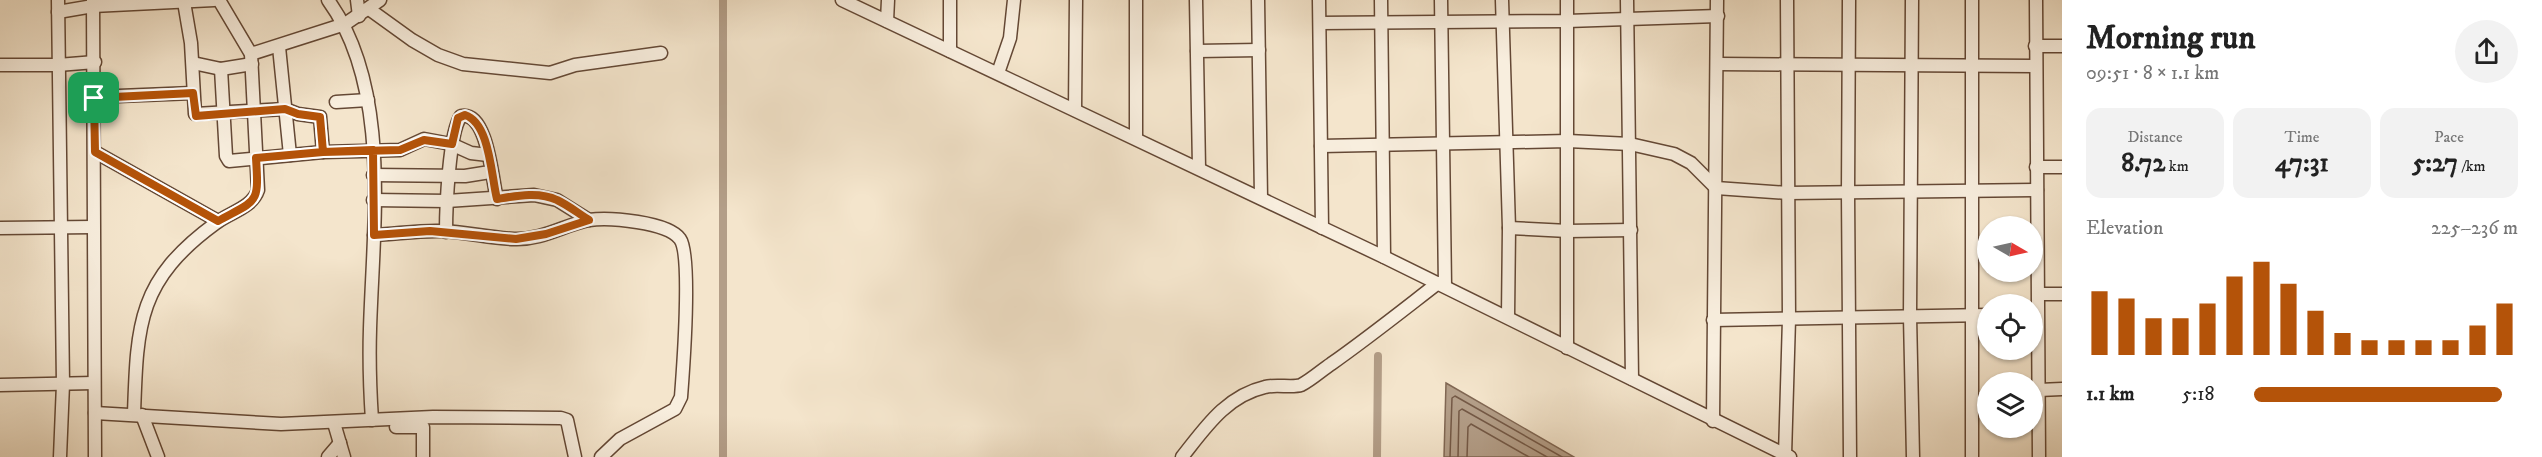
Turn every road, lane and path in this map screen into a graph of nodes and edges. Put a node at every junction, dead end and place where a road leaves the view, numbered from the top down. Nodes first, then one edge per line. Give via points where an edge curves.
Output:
1 (214, 0) edge
2 (219, 0) edge
3 (328, 0) edge
4 (357, 0) edge
5 (380, 0) edge
6 (842, 0) edge
7 (888, 0) edge
8 (950, 0) edge
9 (1014, 0) edge
10 (1076, 0) edge
11 (1136, 0) edge
12 (1196, 0) edge
13 (1258, 0) edge
14 (1319, 0) edge
15 (1381, 0) edge
16 (1441, 0) edge
17 (1503, 0) edge
18 (1567, 0) edge
19 (1627, 0) edge
20 (1717, 0) edge
21 (1787, 0) edge
22 (1849, 0) edge
23 (1912, 0) edge
24 (1972, 0) edge
25 (2036, 0) edge
26 (184, 2) junction
27 (93, 3) edge
28 (58, 6) edge
29 (364, 12) junction
30 (1718, 16) junction
31 (1627, 18) junction
32 (887, 21) junction
33 (1441, 21) junction
34 (1503, 21) junction
35 (1567, 21) junction
36 (1382, 22) junction
37 (1320, 23) junction
38 (345, 24) junction
39 (2035, 46) junction
40 (2062, 46) edge
41 (279, 47) junction
42 (1258, 50) junction
43 (950, 51) junction
44 (1197, 51) junction
45 (661, 53) dead end
46 (251, 59) junction
47 (94, 62) junction
48 (193, 63) junction
49 (1719, 64) junction
50 (0, 65) edge
51 (58, 65) junction
52 (1973, 65) junction
53 (1786, 66) junction
54 (1848, 66) junction
55 (2035, 66) junction
56 (1913, 67) junction
57 (221, 69) junction
58 (998, 73) junction
59 (193, 93) junction
60 (94, 98) junction
61 (368, 100) junction
62 (336, 102) dead end
63 (285, 109) junction
64 (1075, 110) junction
65 (254, 111) junction
66 (223, 114) junction
67 (1136, 138) junction
68 (1568, 141) junction
69 (1444, 142) junction
70 (1507, 143) junction
71 (452, 144) junction
72 (1630, 144) junction
73 (1383, 145) junction
74 (1322, 146) junction
75 (373, 150) junction
76 (95, 152) junction
77 (323, 152) junction
78 (290, 155) junction
79 (488, 155) junction
80 (256, 158) junction
81 (2036, 167) junction
82 (2062, 167) edge
83 (1199, 168) junction
84 (490, 172) junction
85 (373, 175) junction
86 (450, 175) junction
87 (1716, 188) junction
88 (2037, 190) junction
89 (1971, 191) junction
90 (1788, 193) junction
91 (1848, 193) junction
92 (1912, 193) junction
93 (1261, 198) junction
94 (497, 199) junction
95 (374, 200) junction
96 (447, 201) junction
97 (589, 220) junction
98 (218, 221) junction
99 (61, 227) junction
100 (93, 227) junction
101 (0, 228) edge
102 (1322, 228) junction
103 (1509, 228) junction
104 (1631, 230) junction
105 (446, 231) junction
106 (1568, 231) junction
107 (374, 235) junction
108 (1384, 257) junction
109 (1442, 285) junction
110 (2039, 294) edge
111 (2043, 294) edge
112 (2062, 294) edge
113 (1971, 315) junction
114 (1977, 315) edge
115 (1849, 316) junction
116 (1910, 316) junction
117 (1508, 318) junction
118 (1789, 319) junction
119 (1713, 320) junction
120 (1568, 348) junction
121 (1632, 379) junction
122 (94, 383) junction
123 (63, 384) junction
124 (0, 385) edge
125 (2043, 390) edge
126 (2062, 390) edge
127 (95, 413) junction
128 (138, 414) junction
129 (372, 420) junction
130 (1713, 421) junction
131 (334, 423) junction
132 (2039, 438) edge
133 (340, 443) junction
134 (1787, 456) edge
135 (60, 457) edge
136 (95, 457) edge
137 (158, 457) edge
138 (328, 457) edge
139 (344, 457) edge
140 (423, 457) edge
141 (575, 457) edge
142 (601, 457) edge
143 (1182, 457) edge
144 (1850, 457) edge
145 (1912, 457) edge
146 (1972, 457) edge
147 (2039, 457) edge

1 - 26 street
2 - 46 street
3 - 38 street
4 - 29 street
5 - 29 street
6 - 32 street
7 - 32 street
8 - 43 street
9 - 58 street via 1010,38
10 - 64 street
11 - 67 street
12 - 44 street
13 - 42 street
14 - 37 street
15 - 36 street
16 - 33 street
17 - 34 street
18 - 35 street
19 - 31 street
20 - 30 street
21 - 53 street
22 - 54 street
23 - 56 street
24 - 52 street
25 - 39 street
26 - 27 street
26 - 48 street
27 - 28 street
27 - 47 street
28 - 51 street
29 - 38 street
29 - 45 street via 420,45 463,64 550,73 575,65
30 - 31 street
30 - 49 street
31 - 35 street
31 - 72 street
32 - 43 street
33 - 34 street
33 - 36 street
33 - 69 street
34 - 35 street
34 - 70 street
35 - 68 street
36 - 37 street
36 - 73 street
37 - 74 street
38 - 41 street
38 - 61 street
39 - 40 street
39 - 55 street
41 - 46 street
41 - 63 street
42 - 44 street
42 - 93 street
43 - 58 street
44 - 83 street
46 - 57 street
46 - 65 street
47 - 51 street
47 - 60 street
48 - 57 street
48 - 59 street
49 - 53 street
49 - 87 street
50 - 51 street
51 - 99 street
52 - 55 street
52 - 56 street
52 - 89 street
53 - 54 street
53 - 90 street
54 - 56 street
54 - 91 street
55 - 81 street
56 - 92 street
57 - 66 street
58 - 64 street
59 - 60 street
59 - 66 street via 196,116
60 - 76 street
61 - 62 street
61 - 75 street
63 - 65 street
63 - 77 street via 320,117
63 - 78 street
64 - 67 street
65 - 66 street
65 - 80 street
66 - 80 street via 227,159
67 - 83 street
68 - 70 street
68 - 72 street
68 - 106 street
69 - 70 street
69 - 73 street
69 - 109 street
70 - 103 street
71 - 75 street via 424,140 405,149
71 - 79 street via 471,153
71 - 79 street via 458,118 469,116 481,127
71 - 86 street
72 - 87 street via 1674,154 1691,163
72 - 104 street
73 - 74 street
73 - 108 street
74 - 102 street
75 - 77 street
75 - 85 street
76 - 98 street
76 - 100 street
77 - 78 street
78 - 80 street
79 - 84 street
80 - 98 street via 255,198
81 - 82 street
81 - 88 street
83 - 93 street
84 - 86 street
84 - 94 street
85 - 86 street
85 - 95 street
86 - 96 street
87 - 90 street
87 - 119 street
88 - 89 street
88 - 110 street
89 - 92 street
89 - 113 street
90 - 91 street
90 - 118 street
91 - 92 street
91 - 115 street
92 - 116 street
93 - 102 street
94 - 96 street
94 - 97 street via 519,195 549,197
95 - 96 street
95 - 107 street
96 - 105 street
97 - 105 street via 516,239
97 - 142 street via 628,220 662,228 679,237 684,252 686,316 679,404 620,439
98 - 128 street via 183,249 155,284 138,333
99 - 100 street
99 - 101 street
99 - 123 street
100 - 122 street
102 - 108 street
103 - 106 street
103 - 117 street
104 - 106 street
104 - 121 street
105 - 107 street
106 - 120 street
107 - 129 street via 369,376
108 - 109 street
109 - 117 street
109 - 143 street via 1299,386 1282,384 1245,393 1210,422
111 - 112 street
113 - 114 street
113 - 116 street
113 - 146 street
115 - 116 street
115 - 118 street
115 - 144 street
116 - 145 street
117 - 120 street
118 - 119 street
118 - 134 street
119 - 130 street
120 - 121 street
121 - 130 street
122 - 123 street
122 - 127 street
123 - 124 street
123 - 135 street
125 - 126 street
127 - 128 street
127 - 136 street
128 - 131 street via 270,424
128 - 137 street
129 - 131 street
129 - 140 street via 387,427 423,427
129 - 141 street via 561,418 567,420 571,430
130 - 134 street
131 - 133 street
132 - 147 street
133 - 138 street
133 - 139 street

